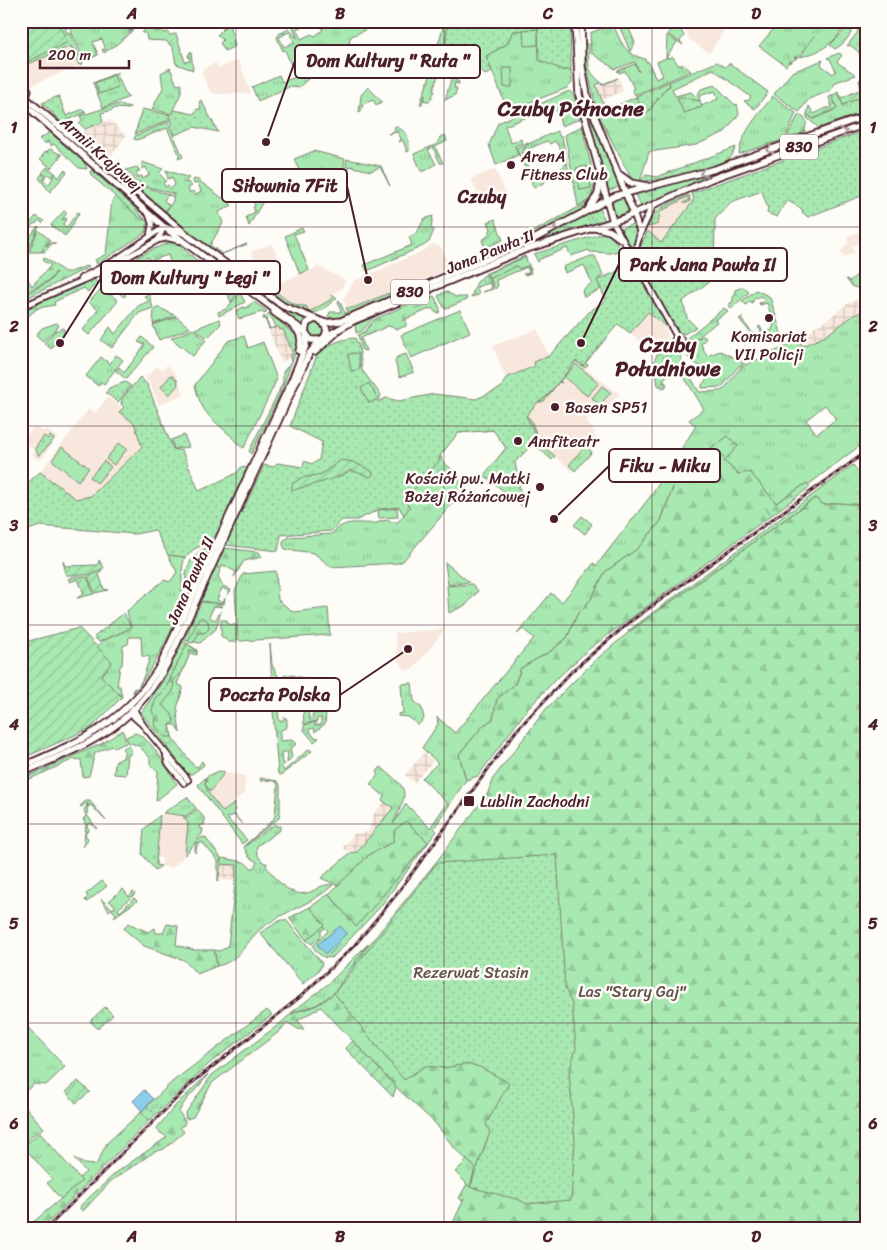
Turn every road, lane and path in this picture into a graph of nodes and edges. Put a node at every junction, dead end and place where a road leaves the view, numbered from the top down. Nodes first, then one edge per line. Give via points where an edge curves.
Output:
1 (575, 21) edge
2 (581, 21) edge
3 (578, 33) junction
4 (577, 87) junction
5 (586, 91) junction
6 (24, 95) edge
7 (866, 116) edge
8 (866, 124) edge
9 (618, 173) junction
10 (600, 178) junction
11 (121, 184) junction
12 (654, 186) junction
13 (627, 193) junction
14 (606, 200) junction
15 (654, 206) junction
16 (149, 214) junction
17 (582, 214) junction
18 (634, 214) junction
19 (164, 217) junction
20 (613, 222) junction
21 (164, 227) junction
22 (593, 228) junction
23 (640, 233) junction
24 (149, 235) junction
25 (187, 235) junction
26 (621, 239) junction
27 (158, 240) junction
28 (184, 242) junction
29 (636, 264) junction
30 (466, 271) junction
31 (450, 278) junction
32 (72, 284) junction
33 (245, 288) junction
34 (21, 307) edge
35 (387, 307) junction
36 (315, 319) junction
37 (324, 323) junction
38 (306, 334) junction
39 (676, 337) dead end
40 (323, 338) junction
41 (292, 380) junction
42 (288, 400) junction
43 (232, 515) junction
44 (132, 710) junction
45 (143, 725) junction
46 (21, 767) edge
47 (21, 773) edge
48 (186, 782) dead end

1 - 3 main road
2 - 3 main road
3 - 4 main road
3 - 5 main road
4 - 5 main road
4 - 10 main road
5 - 9 main road
6 - 11 main road, Armii Krajowej
7 -> 12 main road, 830 via 715,169
15 -> 8 main road, 830 via 725,174
9 - 12 main road via 631,183
9 - 13 main road
10 - 14 main road
10 - 17 main road via 596,199
11 - 16 main road, Armii Krajowej
11 - 19 main road, Armii Krajowej
12 - 13 main road, 830
13 - 14 main road, 830
13 - 18 main road
14 - 17 main road, Jana Pawła II / 830
14 - 20 main road
15 - 18 main road, 830
15 - 23 main road
16 - 21 main road, Armii Krajowej
16 - 24 street via 152,224
17 -> 30 main road, Jana Pawła II / 830
18 - 20 main road, 830
18 - 23 street
19 - 21 street
19 - 25 main road, Armii Krajowej
20 - 22 main road, Jana Pawła II / 830
20 - 26 street
21 - 24 street
21 - 25 street, Armii Krajowej
21 - 27 street
21 - 28 main road, Armii Krajowej
22 - 26 main road via 608,230
22 - 30 main road, Jana Pawła II / 830
23 - 29 street via 635,250
24 - 32 street via 115,260
25 - 36 main road, Armii Krajowej via 283,306
26 - 29 street
27 - 28 street via 172,238
27 - 32 street
28 - 33 main road, Armii Krajowej
29 - 39 street
30 - 31 main road, Jana Pawła II / 830
31 - 35 main road, Jana Pawła II / 830
31 - 37 main road, Jana Pawła II / 830 via 341,321
32 - 34 street
33 - 38 main road, Armii Krajowej
33 - 41 main road via 302,335
35 - 40 main road, Jana Pawła II / 830 via 344,325
35 - 42 main road via 340,331 320,346
36 - 37 main road
36 - 38 main road via 307,323
37 - 40 main road via 327,330
38 - 40 main road via 313,341
38 - 41 main road, Jana Pawła II via 306,345
40 - 42 main road, Jana Pawła II via 308,356
41 - 43 main road, Jana Pawła II
42 - 43 main road, Jana Pawła II
43 - 44 main road, Jana Pawła II via 166,666 154,686
44 - 45 street
44 - 45 street
44 - 46 main road, Jana Pawła II via 92,735
44 - 47 main road, Jana Pawła II via 126,718 91,742
45 - 48 street via 166,754 168,763

